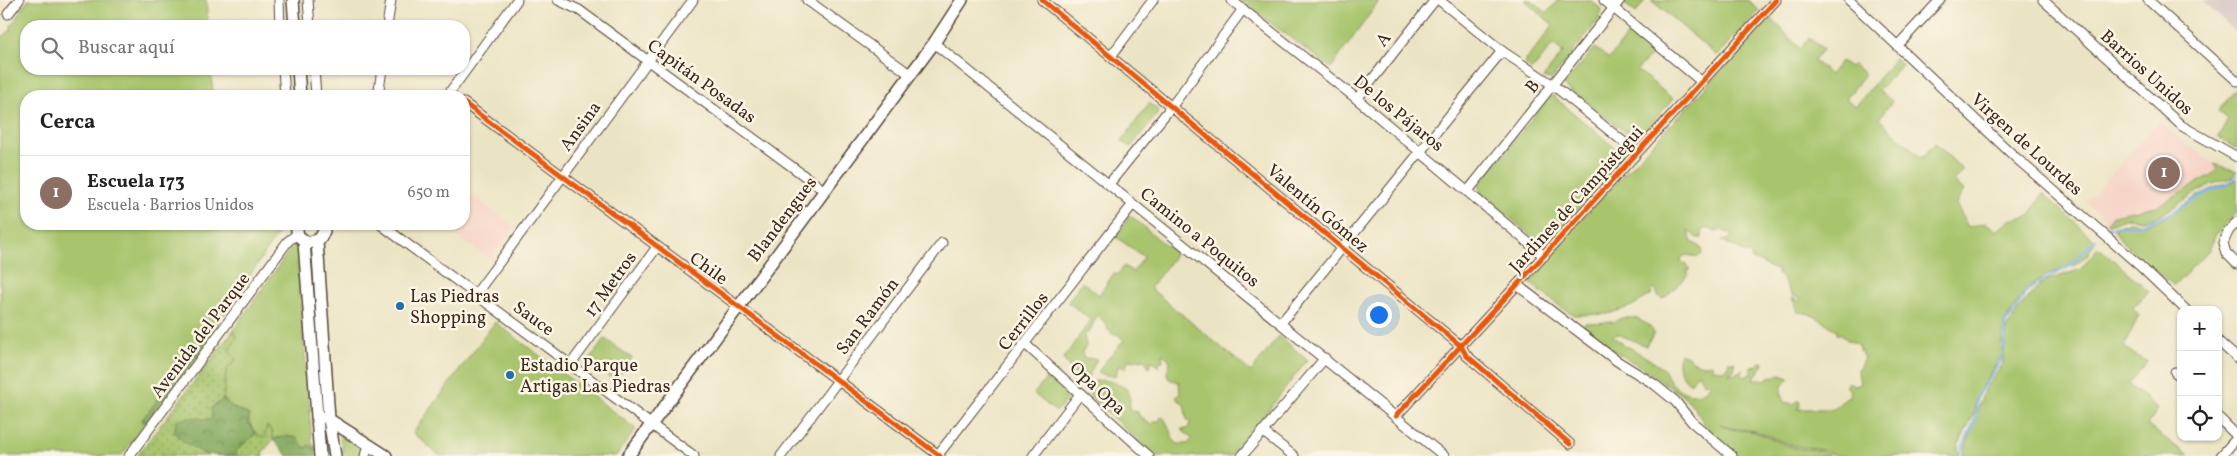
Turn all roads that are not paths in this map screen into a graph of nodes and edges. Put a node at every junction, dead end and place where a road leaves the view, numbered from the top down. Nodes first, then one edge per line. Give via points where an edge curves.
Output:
1 (19, 0) edge
2 (278, 0) edge
3 (293, 0) edge
4 (308, 0) edge
5 (391, 0) edge
6 (517, 0) edge
7 (558, 0) edge
8 (693, 0) edge
9 (807, 0) edge
10 (962, 0) edge
11 (1042, 0) edge
12 (1153, 0) edge
13 (1231, 0) edge
14 (1437, 0) edge
15 (1604, 0) edge
16 (1620, 0) edge
17 (1776, 0) edge
18 (1849, 0) edge
19 (1940, 0) edge
20 (2043, 0) edge
21 (2148, 0) edge
22 (1614, 8) junction
23 (1243, 10) junction
24 (8, 14) dead end
25 (280, 20) edge
26 (295, 20) edge
27 (310, 20) edge
28 (388, 20) edge
29 (934, 43) junction
30 (1898, 45) junction
31 (1502, 51) junction
32 (1111, 56) junction
33 (648, 61) junction
34 (470, 68) edge
35 (283, 75) edge
36 (298, 75) edge
37 (314, 75) edge
38 (381, 75) edge
39 (465, 75) edge
40 (910, 75) junction
41 (1702, 82) junction
42 (2237, 82) edge
43 (1553, 85) junction
44 (285, 90) edge
45 (300, 90) edge
46 (316, 90) edge
47 (379, 90) edge
48 (454, 90) edge
49 (1357, 99) junction
50 (1172, 106) junction
51 (470, 108) edge
52 (1420, 152) junction
53 (1636, 152) junction
54 (2237, 157) edge
55 (563, 178) junction
56 (1109, 184) junction
57 (825, 191) junction
58 (1468, 191) junction
59 (1133, 204) junction
60 (2237, 222) edge
61 (297, 230) edge
62 (323, 230) edge
63 (388, 230) edge
64 (317, 241) junction
65 (942, 244) dead end
66 (1343, 246) junction
67 (657, 247) junction
68 (1544, 256) junction
69 (2237, 264) edge
70 (1517, 285) junction
71 (475, 295) junction
72 (2182, 306) edge
73 (738, 307) junction
74 (1281, 323) junction
75 (1025, 344) junction
76 (2222, 344) edge
77 (1461, 346) junction
78 (1325, 358) junction
79 (2237, 358) edge
80 (571, 364) junction
81 (838, 381) junction
82 (1080, 394) junction
83 (317, 413) junction
84 (1396, 416) junction
85 (329, 419) junction
86 (2222, 421) edge
87 (651, 424) junction
88 (1262, 431) junction
89 (2237, 437) edge
90 (1570, 444) dead end
91 (366, 450) edge
92 (939, 455) edge
93 (129, 456) edge
94 (320, 456) edge
95 (335, 456) edge
96 (386, 456) edge
97 (628, 456) edge
98 (694, 456) edge
99 (781, 456) edge
100 (1033, 456) edge
101 (1149, 456) edge
102 (1242, 456) edge
103 (1294, 456) edge
104 (1444, 456) edge
105 (1732, 456) edge
106 (2221, 456) edge

1 - 24 street
2 - 25 street
3 - 26 street
4 - 27 street
5 - 28 street
6 - 34 street
7 - 33 street, Capitán Posadas via 579,10
8 - 33 street, Ansina
9 - 40 street
10 - 29 street, Blandengues
11 - 32 street, Valentín Gómez
12 - 32 street
13 - 23 street, De los Pájaros
14 - 31 street
14 - 49 street, A
15 - 22 street
16 - 22 street, B
17 - 41 street, Jardines de Campistegui
18 - 30 street, Virgen de Lourdes
19 - 30 street
20 - 54 street, Barrios Unidos via 2182,126
21 - 42 street
22 - 41 street
22 - 43 street, B
23 - 49 street, De los Pájaros
23 - 50 street
29 - 40 street, Blandengues
29 - 56 street, Camino a Poquitos
30 - 72 street, Virgen de Lourdes via 2015,157
31 - 43 street
31 - 52 street
32 - 50 street, Valentín Gómez
33 - 55 street, Ansina
33 - 57 street, Capitán Posadas
35 - 44 street
36 - 45 street
37 - 46 street
38 - 47 street
39 - 48 street
40 - 57 street, Blandengues
41 - 53 street, Jardines de Campistegui
43 - 53 street
43 - 58 street, B
49 - 52 street, De los Pájaros
50 - 56 street
50 - 66 street, Valentín Gómez
51 - 55 street, Chile
52 - 58 street, De los Pájaros
52 - 66 street
53 - 68 street, Jardines de Campistegui
55 - 67 street, Chile
55 - 71 street, Ansina
56 - 59 street, Camino a Poquitos
57 - 73 street, Blandengues
58 - 68 street, De los Pájaros
59 - 74 street, Camino a Poquitos
59 - 75 street, Cerrillos
60 - 69 street via 2223,243 2226,253
61 - 64 street
61 - 83 street
61 - 93 street, Avenida del Parque
62 - 64 street
63 - 71 street, Sauce
64 - 85 street
65 - 81 street, San Ramón
66 - 74 street
66 - 77 street, Valentín Gómez
67 - 73 street, Chile
67 - 80 street, 17 Metros
68 - 70 street, Jardines de Campistegui
70 - 77 street, Jardines de Campistegui
70 - 105 street via 1617,361 1654,384
71 - 80 street, Sauce
73 - 81 street, Chile
73 - 87 street, Blandengues
74 - 78 street, Camino a Poquitos
75 - 82 street, Opa Opa
75 - 92 street, Cerrillos
76 - 79 street
77 - 84 street, Jardines de Campistegui
77 - 90 street, Valentín Gómez via 1466,355
78 - 84 street, Camino a Poquitos
78 - 88 street
80 - 87 street, Sauce
81 - 92 street, Chile
81 - 99 street, San Ramón
82 - 100 street
82 - 101 street, Opa Opa
83 - 85 street
83 - 94 street
84 - 104 street, Camino a Poquitos
85 - 91 street
85 - 95 street
86 - 89 street
87 - 97 street, Blandengues
87 - 98 street, Sauce
88 - 102 street
88 - 103 street
89 - 106 street
91 - 96 street

